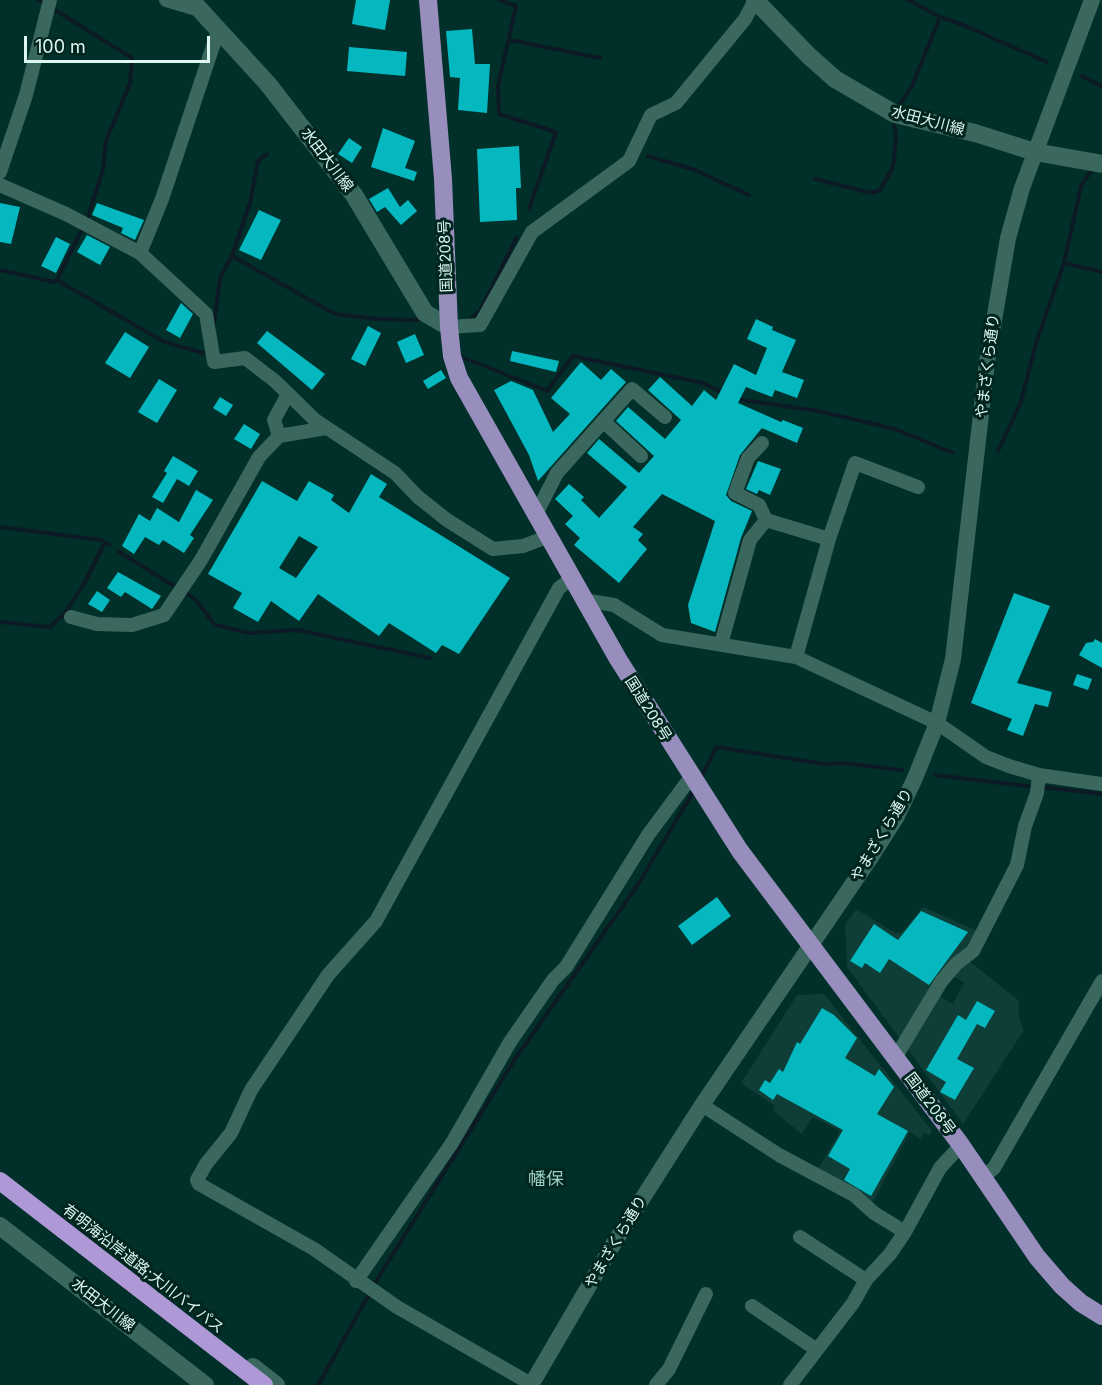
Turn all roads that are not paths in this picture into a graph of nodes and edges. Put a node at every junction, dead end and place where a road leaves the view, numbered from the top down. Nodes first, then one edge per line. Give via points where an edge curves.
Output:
1 (50, 0) edge
2 (166, 0) edge
3 (428, 0) edge
4 (755, 0) edge
5 (1092, 0) edge
6 (195, 5) edge
7 (218, 32) junction
8 (1035, 152) junction
9 (1102, 164) edge
10 (0, 172) edge
11 (0, 186) edge
12 (140, 252) junction
13 (449, 327) junction
14 (288, 394) junction
15 (665, 417) dead end
16 (603, 421) junction
17 (326, 428) junction
18 (279, 436) junction
19 (762, 443) dead end
20 (641, 456) dead end
21 (918, 487) dead end
22 (535, 516) junction
23 (766, 520) junction
24 (548, 537) junction
25 (829, 539) junction
26 (572, 579) junction
27 (584, 600) junction
28 (71, 617) dead end
29 (721, 644) junction
30 (796, 657) junction
31 (937, 723) junction
32 (1039, 775) junction
33 (1102, 784) edge
34 (696, 785) junction
35 (811, 947) junction
36 (1102, 981) edge
37 (1097, 1004) edge
38 (895, 1058) junction
39 (702, 1105) junction
40 (961, 1145) junction
41 (0, 1172) edge
42 (983, 1177) junction
43 (0, 1181) edge
44 (0, 1190) edge
45 (0, 1226) edge
46 (905, 1232) junction
47 (800, 1237) dead end
48 (866, 1280) junction
49 (357, 1281) junction
50 (706, 1294) dead end
51 (752, 1306) dead end
52 (1102, 1316) edge
53 (817, 1350) junction
54 (205, 1385) edge
55 (252, 1385) edge
56 (264, 1385) edge
57 (276, 1385) edge
58 (532, 1385) edge
59 (656, 1385) edge
60 (790, 1385) edge

1 - 10 street via 26,95
2 - 6 street
3 - 13 highway, 国道208号 via 443,179
4 - 8 main road, 水田大川線 via 835,79 876,105 894,114
4 - 13 street via 745,19 676,103 651,115 629,161 532,232 480,325
5 - 8 street, やまざくら通り
6 - 7 main road, 水田大川線
7 - 12 street
7 - 13 main road, 水田大川線 via 268,84 354,195 425,313
8 - 9 main road, 水田大川線
8 - 31 street, やまざくら通り via 1008,238 996,298 953,659
11 - 12 street
12 - 14 street via 206,314 214,362 245,358
13 - 22 highway, 国道208号 via 459,378
14 - 17 street
14 - 18 street via 274,420
15 - 16 street via 632,389
16 - 20 street
16 - 22 street via 557,473
17 - 18 street
17 - 24 street via 395,473 447,520 493,549 523,546
18 - 28 street via 259,457 164,615 132,625 97,624
19 - 23 street via 748,458 735,493 759,505
21 - 25 street via 855,464
22 - 24 highway, 国道208号
23 - 25 street
23 - 29 street via 750,540
24 - 26 highway, 国道208号
25 - 30 street
26 - 27 highway, 国道208号
26 - 49 street via 559,588 376,921 328,975 251,1090 231,1133 197,1180 314,1249
27 - 29 street via 614,605 662,635
27 - 34 highway, 国道208号
29 - 30 street
30 - 31 street
31 - 32 street via 986,756
31 - 35 street, やまざくら通り via 896,818
32 - 33 street
32 - 38 street via 1017,865 974,951 940,982
34 - 35 highway, 国道208号
34 - 49 street via 642,845 566,967 510,1042 452,1143
35 - 38 highway, 国道208号
35 - 39 street, やまざくら通り
36 - 37 street
37 - 42 street via 994,1168
38 - 40 highway, 国道208号
39 - 46 street via 779,1155 854,1195
39 - 58 street, やまざくら通り via 614,1243
40 - 42 highway, 国道208号
40 - 46 street via 940,1168
41 - 57 main road
42 - 52 highway, 国道208号 via 1037,1257 1062,1286
43 - 56 highway, 有明海沿岸道路;大川バイパス
44 - 55 highway, 有明海沿岸道路;大川バイパス
45 - 54 main road, 水田大川線
46 - 48 street
47 - 48 street
48 - 53 street
49 - 58 street
50 - 59 street via 669,1369
51 - 53 street
53 - 60 street

